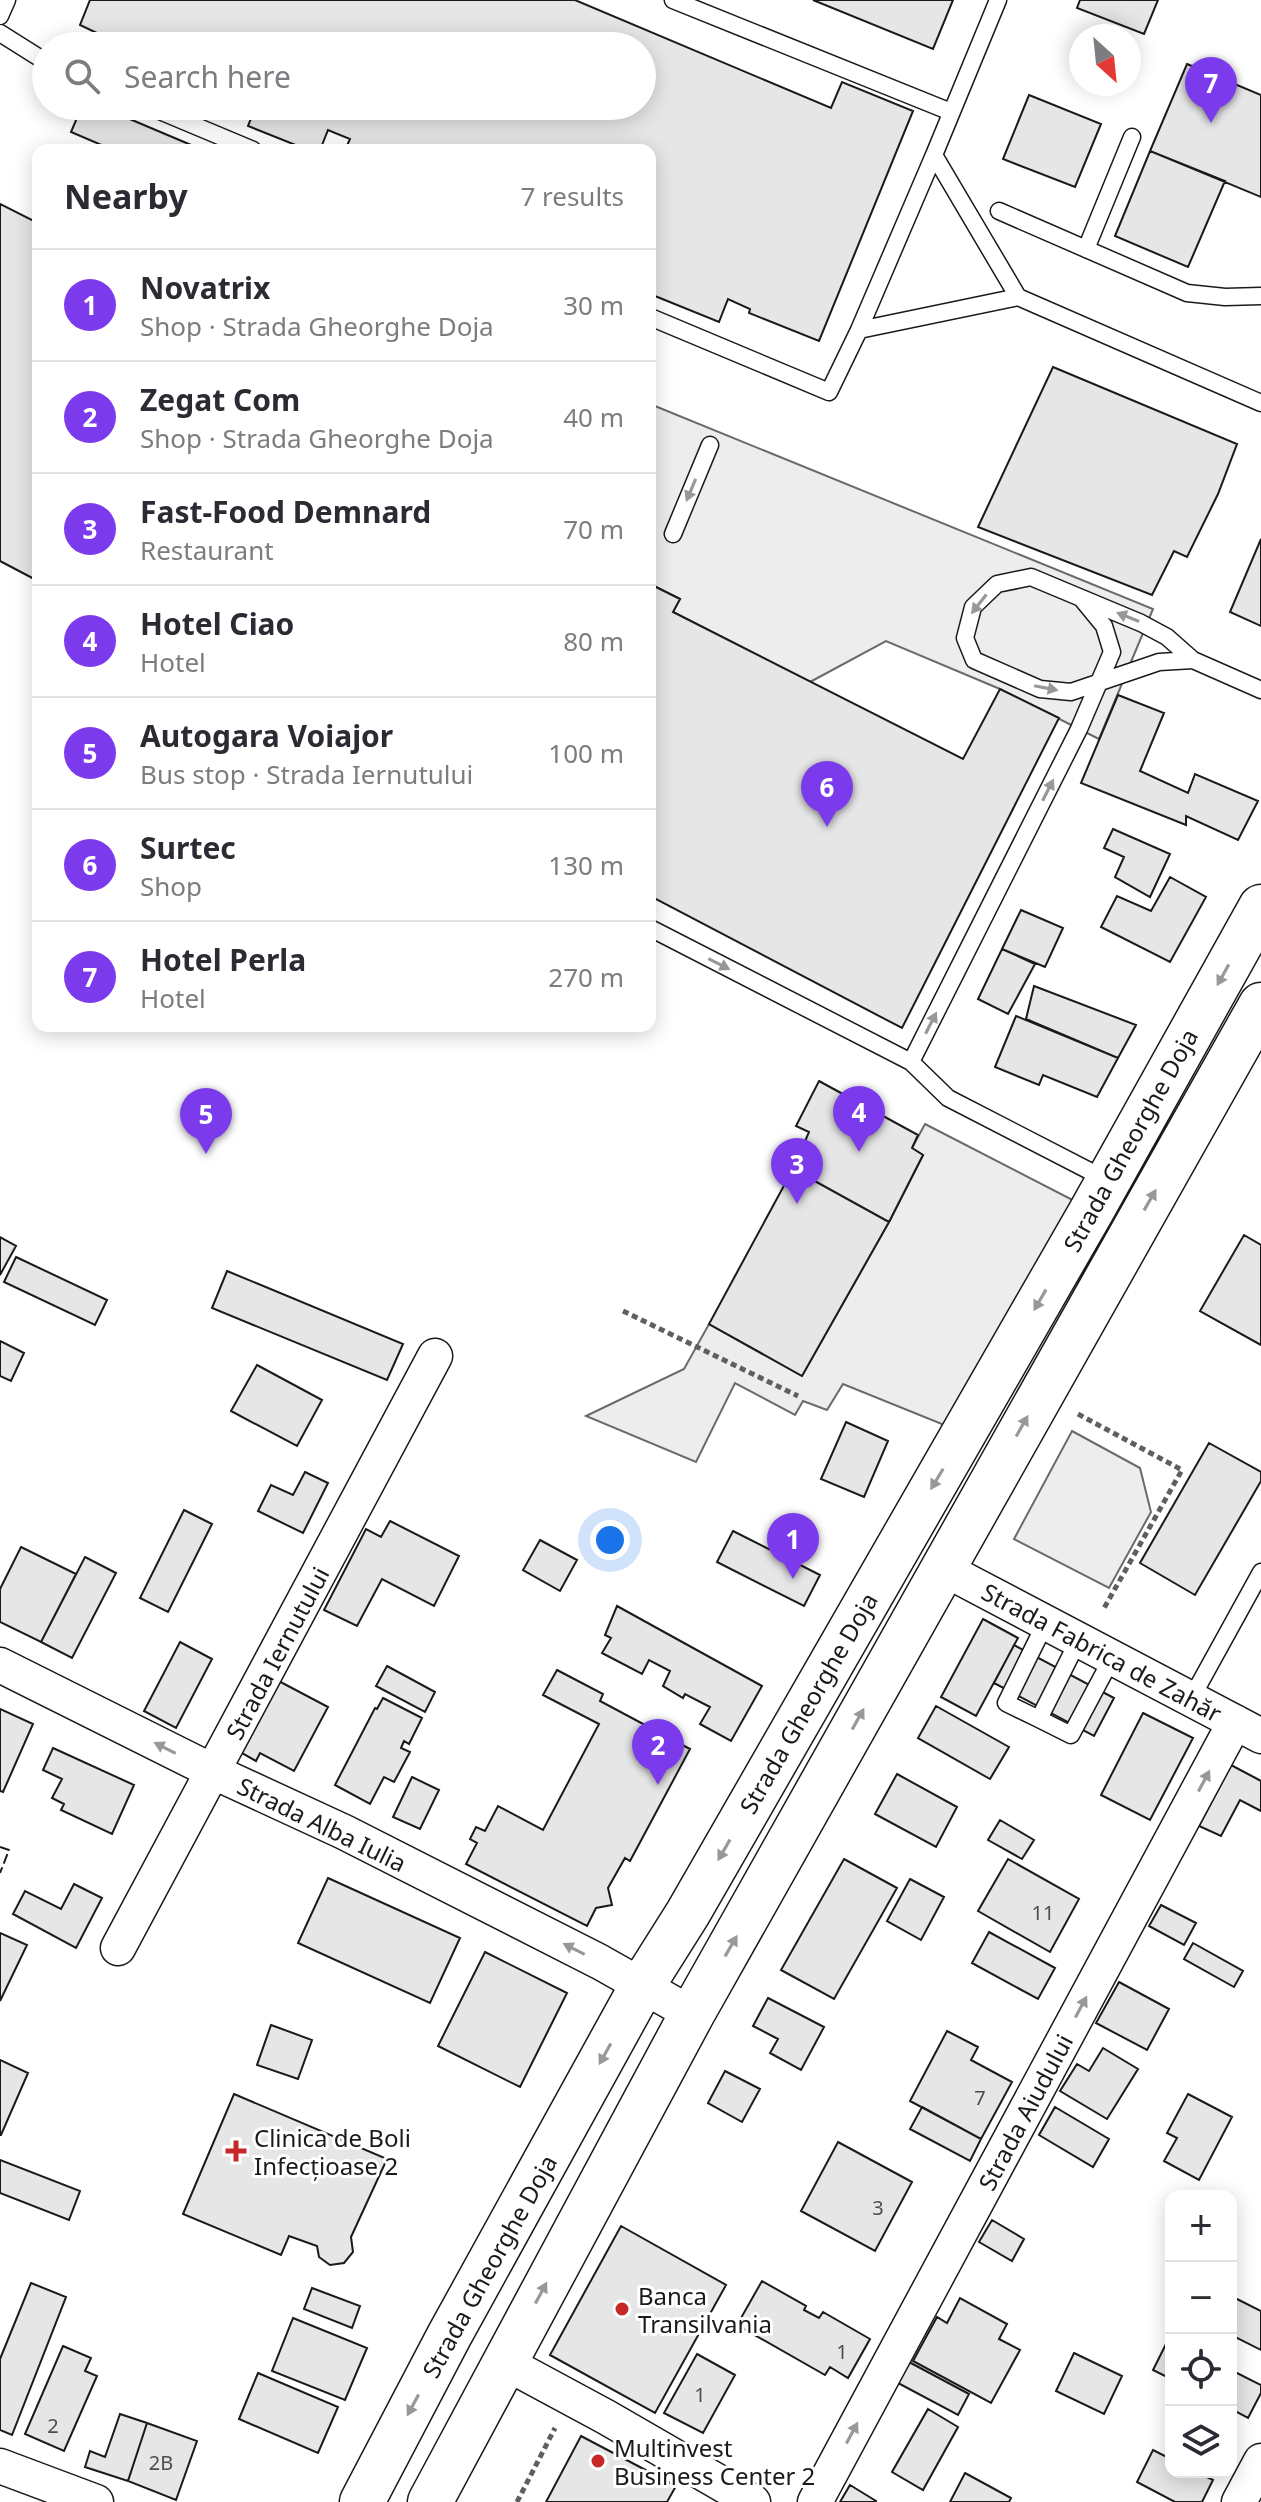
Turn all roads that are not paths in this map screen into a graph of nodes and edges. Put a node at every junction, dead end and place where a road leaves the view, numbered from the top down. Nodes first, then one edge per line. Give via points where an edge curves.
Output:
1 (7, 0) edge
2 (673, 0) edge
3 (998, 0) edge
4 (0, 16) edge
5 (0, 33) edge
6 (32, 53) edge
7 (951, 112) junction
8 (181, 120) edge
9 (1132, 137) dead end
10 (239, 144) edge
11 (934, 155) junction
12 (999, 211) dead end
13 (1086, 249) junction
14 (1261, 296) edge
15 (1018, 297) junction
16 (656, 320) edge
17 (859, 330) junction
18 (1261, 403) edge
19 (710, 445) dead end
20 (673, 534) dead end
21 (1081, 598) junction
22 (1193, 660) junction
23 (1102, 680) junction
24 (1261, 690) edge
25 (1261, 907) edge
26 (656, 931) edge
27 (1261, 1005) edge
28 (911, 1062) junction
29 (1108, 1180) junction
30 (435, 1356) dead end
31 (942, 1568) junction
32 (1261, 1572) edge
33 (1046, 1622) junction
34 (1079, 1639) junction
35 (1112, 1658) junction
36 (0, 1665) edge
37 (1191, 1699) junction
38 (1039, 1719) junction
39 (1248, 1729) edge
40 (214, 1772) junction
41 (118, 1948) dead end
42 (642, 1986) junction
43 (692, 2014) junction
44 (504, 2362) junction
45 (1261, 2461) edge
46 (0, 2466) edge
47 (96, 2502) edge
48 (362, 2502) edge
49 (430, 2502) edge
50 (753, 2502) edge
51 (815, 2502) edge
52 (1239, 2502) edge

1 - 4 lane
2 - 7 lane
3 - 7 lane
5 - 6 lane
7 - 11 lane
8 - 10 lane
9 - 13 lane
11 - 15 lane
11 - 17 lane
12 - 13 lane
13 - 14 lane via 1187,293
15 - 17 lane
15 - 18 lane
16 - 17 lane via 829,392
19 -> 20 lane
22 -> 21 lane via 1167,637
21 - 23 lane via 1104,626 1112,652
21 -> 23 lane via 1031,577 997,584 973,607 965,638 974,660 1040,689 1071,692
22 - 23 lane via 1159,662
22 - 24 lane
28 -> 23 lane
25 -> 29 main road, Strada Gheorghe Doja
26 -> 28 lane
31 -> 27 main road, Strada Gheorghe Doja
28 - 29 lane via 948,1098
29 -> 42 main road, Strada Gheorghe Doja
30 - 40 street, Strada Iernutului
31 - 33 street, Strada Fabrica de Zahăr
43 -> 31 main road, Strada Gheorghe Doja
32 - 37 lane
33 - 34 street, Strada Fabrica de Zahăr
33 - 38 lane via 1006,1703
34 - 35 street, Strada Fabrica de Zahăr
34 - 38 lane
35 - 37 street, Strada Fabrica de Zahăr
35 - 38 lane via 1071,1735
40 -> 36 street, Strada Alba Iulia
37 - 39 street, Strada Fabrica de Zahăr
51 -> 39 street, Strada Aiudului
40 - 41 street, Strada Iernutului
42 -> 40 street, Strada Alba Iulia via 344,1832
42 - 43 street, Strada Alba Iulia
42 -> 48 main road, Strada Gheorghe Doja
44 -> 43 main road, Strada Gheorghe Doja
44 - 49 main road, Strada Gheorghe Doja
44 - 50 street
45 - 52 street
46 - 47 street

